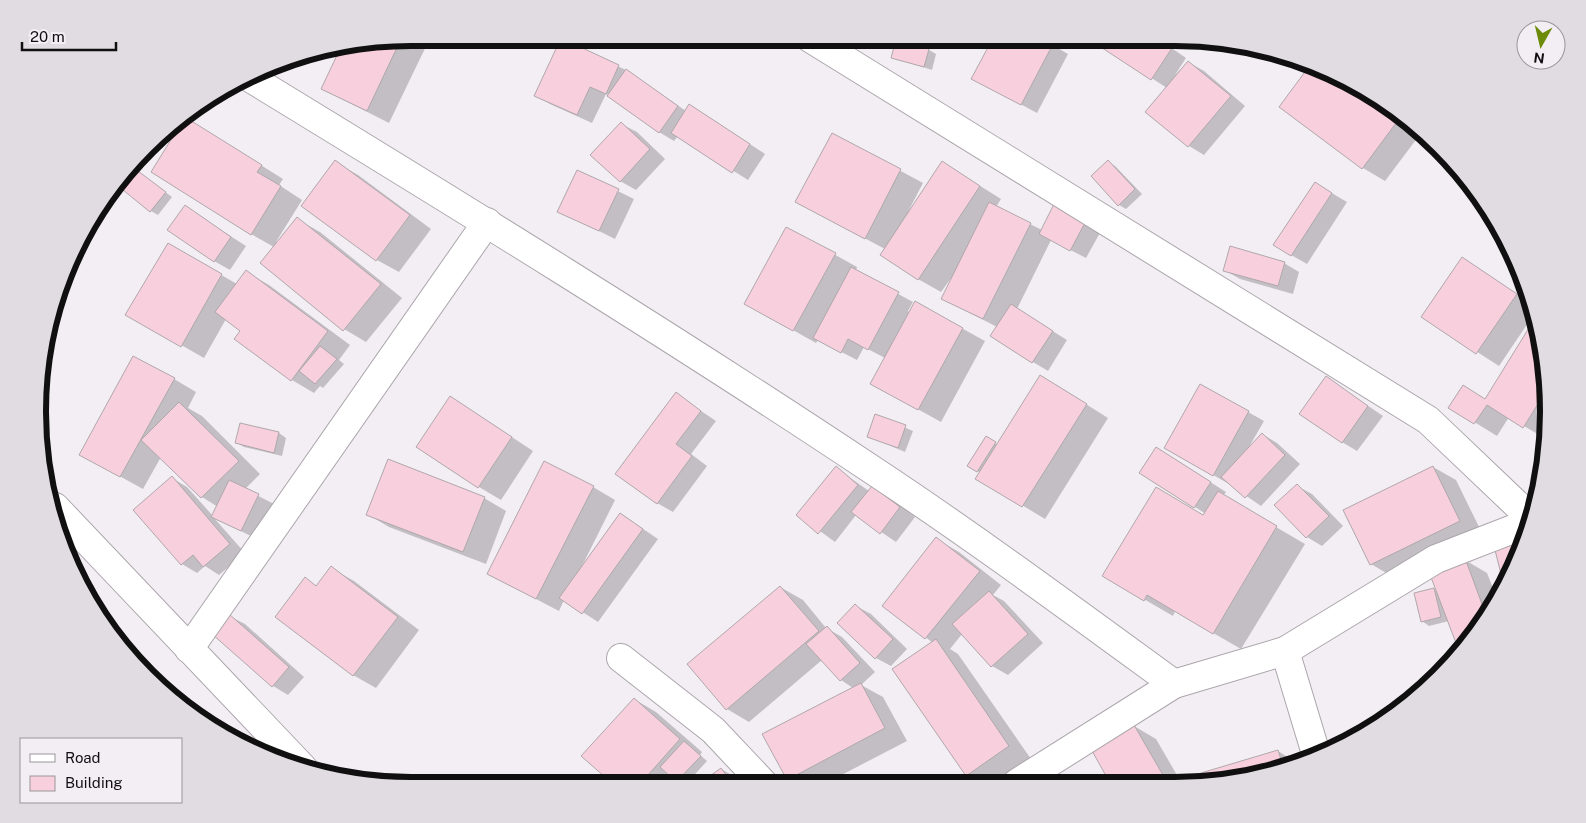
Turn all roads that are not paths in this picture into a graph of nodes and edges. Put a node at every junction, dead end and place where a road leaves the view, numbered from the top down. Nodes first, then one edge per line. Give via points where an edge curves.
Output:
1 (823, 46) edge
2 (257, 81) edge
3 (487, 222) junction
4 (61, 514) edge
5 (1525, 514) edge
6 (1522, 524) edge
7 (189, 649) junction
8 (1286, 651) junction
9 (622, 658) dead end
10 (1174, 684) junction
11 (1315, 749) edge
12 (292, 756) edge
13 (757, 777) edge
14 (1027, 777) edge

1 - 5 street via 1428,420
2 - 3 street
3 - 7 street
3 - 10 street via 872,469
4 - 7 street
6 - 8 street via 1436,559
7 - 12 street
8 - 10 street
8 - 11 street
9 - 13 street via 713,730
10 - 14 street

